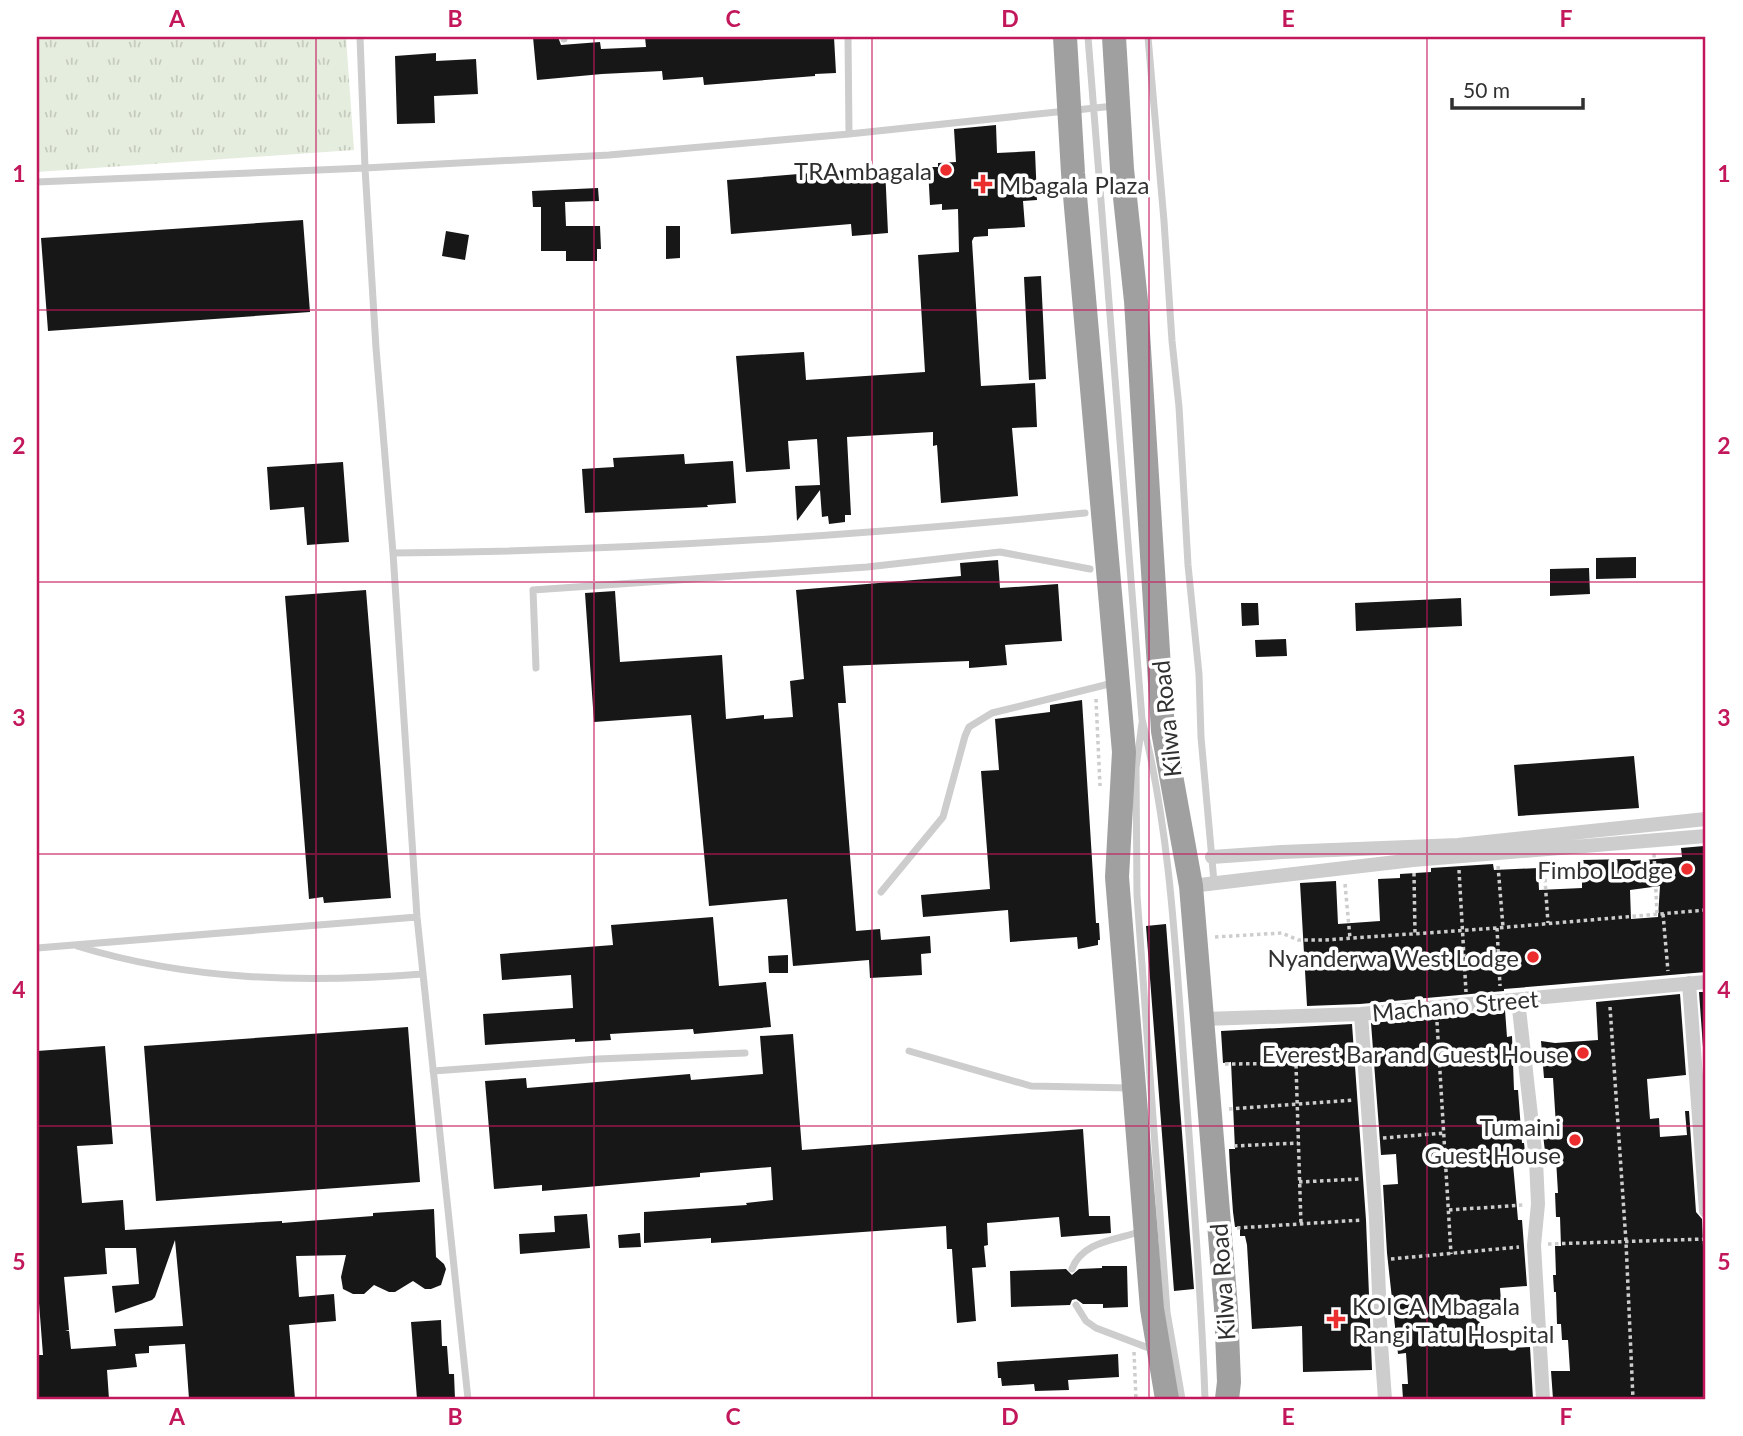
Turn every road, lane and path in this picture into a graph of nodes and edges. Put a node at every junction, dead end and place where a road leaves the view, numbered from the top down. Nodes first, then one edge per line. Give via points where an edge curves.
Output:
1 (360, 37) edge
2 (848, 37) edge
3 (1065, 37) edge
4 (1088, 37) edge
5 (1114, 37) edge
6 (1148, 37) edge
7 (1119, 105) junction
8 (1082, 110) junction
9 (849, 134) junction
10 (365, 168) junction
11 (37, 182) edge
12 (1085, 513) dead end
13 (394, 553) junction
14 (1090, 569) dead end
15 (536, 668) dead end
16 (1106, 684) junction
17 (1142, 719) junction
18 (1100, 798) dead end
19 (1706, 819) edge
20 (1706, 836) edge
21 (1653, 842) junction
22 (1544, 849) junction
23 (1497, 853) junction
24 (1212, 858) junction
25 (1458, 858) junction
26 (1413, 860) junction
27 (1344, 868) junction
28 (1202, 884) junction
29 (881, 892) dead end
30 (1706, 910) edge
31 (1657, 914) junction
32 (1663, 914) junction
33 (417, 917) junction
34 (1548, 923) junction
35 (1503, 927) junction
36 (1497, 928) junction
37 (1461, 931) junction
38 (1415, 933) junction
39 (1195, 937) junction
40 (1350, 938) junction
41 (73, 944) junction
42 (37, 948) edge
43 (423, 974) junction
44 (1706, 982) edge
45 (1689, 983) junction
46 (1669, 985) junction
47 (1609, 991) junction
48 (1518, 1000) junction
49 (1500, 1001) junction
50 (1467, 1003) junction
51 (1436, 1005) junction
52 (1361, 1014) junction
53 (1203, 1019) junction
54 (909, 1051) dead end
55 (745, 1053) dead end
56 (1364, 1063) junction
57 (1206, 1065) junction
58 (1296, 1065) junction
59 (433, 1071) junction
60 (1133, 1087) junction
61 (1367, 1099) junction
62 (1297, 1104) junction
63 (1209, 1111) junction
64 (1444, 1133) junction
65 (1370, 1139) junction
66 (1298, 1143) junction
67 (1212, 1147) junction
68 (1373, 1179) junction
69 (1299, 1182) junction
70 (1538, 1204) junction
71 (1449, 1210) junction
72 (1706, 1211) edge
73 (1376, 1219) junction
74 (1301, 1225) junction
75 (1144, 1230) junction
76 (1218, 1230) junction
77 (1706, 1239) edge
78 (1626, 1242) junction
79 (1534, 1245) junction
80 (1451, 1254) junction
81 (1378, 1260) junction
82 (1072, 1269) dead end
83 (1076, 1305) dead end
84 (1133, 1341) junction
85 (1158, 1352) junction
86 (468, 1399) edge
87 (1136, 1399) edge
88 (1167, 1399) edge
89 (1182, 1399) edge
90 (1205, 1399) edge
91 (1227, 1399) edge
92 (1385, 1399) edge
93 (1543, 1399) edge
94 (1633, 1399) edge

1 - 10 lane
2 - 9 lane
3 - 8 highway, Kilwa Road
4 - 8 lane
5 - 7 highway, Kilwa Road
6 - 24 lane
7 - 8 lane
7 - 28 highway, Kilwa Road via 1163,731
8 - 9 lane
8 - 16 highway, Kilwa Road via 1073,173
8 - 17 lane
9 - 10 lane via 609,155
10 - 11 lane
10 - 13 lane
12 - 13 lane via 614,549
13 - 33 lane
14 - 15 lane via 1000,552 867,568 533,590
16 - 18 path
16 - 29 lane via 992,713 969,727 943,817
16 - 60 highway, Kilwa Road via 1124,752 1117,877
17 - 89 lane via 1136,768 1137,895 1167,1312
17 - 90 lane via 1154,767 1171,893
19 - 24 street via 1458,845
20 - 21 street
21 - 22 street
21 - 31 path
22 - 23 street
22 - 34 path
23 - 25 street
23 - 35 path
24 - 28 lane
25 - 26 street
25 - 37 path
26 - 27 street
26 - 38 path
27 - 28 street
27 - 40 path
28 - 39 highway, Kilwa Road
30 - 32 path
31 - 32 path
31 - 34 path
32 - 46 path
33 - 41 lane
33 - 43 lane
34 - 35 path
35 - 36 path
36 - 37 path
36 - 49 path
37 - 38 path
37 - 50 path
38 - 40 path
39 - 40 path via 1282,933 1298,940
39 - 53 highway, Kilwa Road
41 - 42 lane
41 - 43 lane via 154,967 198,972 313,979
43 - 59 lane
44 - 45 street, Machano Street
45 - 46 street, Machano Street
45 - 72 street
46 - 47 street, Machano Street
47 - 48 street, Machano Street
47 - 78 path
48 - 49 street, Machano Street
48 - 70 street
49 - 50 street, Machano Street
50 - 51 street, Machano Street
51 - 52 street, Machano Street
51 - 64 path
52 - 53 street, Machano Street
52 - 56 street
53 - 57 highway, Kilwa Road
54 - 60 lane via 1031,1086
55 - 59 lane
56 - 58 path
56 - 61 street
57 - 58 path
57 - 63 highway, Kilwa Road
58 - 62 path
59 - 86 lane
60 - 75 highway, Kilwa Road
61 - 62 path
61 - 65 street
62 - 63 path
62 - 66 path
63 - 67 highway, Kilwa Road
64 - 65 path
64 - 71 path
65 - 68 street
66 - 67 path
66 - 69 path
67 - 76 highway, Kilwa Road
68 - 69 path
68 - 73 street
69 - 74 path
70 - 71 path
70 - 79 street
71 - 80 path
73 - 74 path
73 - 81 street
74 - 76 path
75 - 82 lane via 1082,1252
75 - 85 highway, Kilwa Road
76 - 91 highway, Kilwa Road via 1226,1308
77 - 78 path
78 - 79 path
78 - 94 path
79 - 80 path
79 - 93 street
80 - 81 path
81 - 92 street
83 - 84 lane via 1096,1328
84 - 85 lane
84 - 87 path
85 - 88 highway, Kilwa Road

